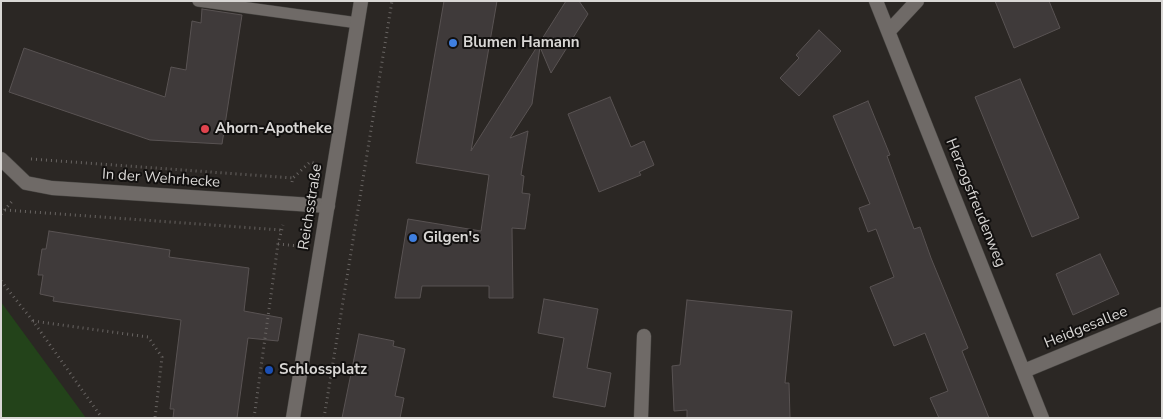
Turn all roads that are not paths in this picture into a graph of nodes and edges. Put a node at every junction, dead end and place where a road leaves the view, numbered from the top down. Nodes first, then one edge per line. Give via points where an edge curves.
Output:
1 (198, 1) edge
2 (361, 1) edge
3 (876, 1) edge
4 (917, 1) edge
5 (358, 22) junction
6 (889, 30) junction
7 (5, 164) edge
8 (328, 206) junction
9 (1162, 314) edge
10 (644, 336) dead end
11 (1024, 371) junction
12 (293, 418) edge
13 (641, 418) edge
14 (1042, 418) edge

1 - 5 lane
2 - 5 street, Reichsstraße
3 - 6 street, Herzogsfreudenweg
4 - 6 street
5 - 8 street, Reichsstraße
6 - 11 street, Herzogsfreudenweg
7 - 8 street, In der Wehrhecke via 26,183 52,188
8 - 12 street, Reichsstraße
9 - 11 street, Heidgesallee
10 - 13 street
11 - 14 street, Herzogsfreudenweg

